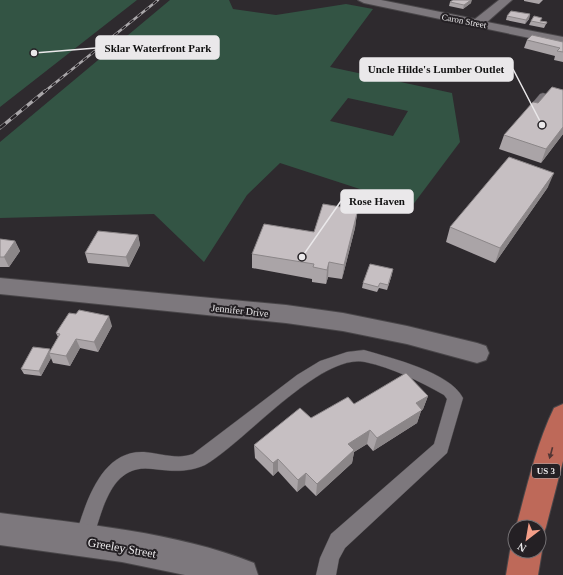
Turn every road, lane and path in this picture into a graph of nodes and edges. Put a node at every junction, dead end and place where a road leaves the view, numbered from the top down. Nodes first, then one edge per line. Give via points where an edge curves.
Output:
1 (364, 0) edge
2 (506, 0) edge
3 (477, 24) junction
4 (563, 41) edge
5 (563, 102) edge
6 (529, 113) edge
7 (0, 286) edge
8 (478, 353) dead end
9 (563, 416) edge
10 (533, 519) edge
11 (0, 529) edge
12 (82, 540) junction
13 (525, 559) edge
14 (242, 575) edge
15 (326, 575) edge
16 (522, 575) edge

1 - 3 street, Caron Street
2 - 3 street
3 - 4 street, Caron Street
5 - 6 lane via 543,96
7 - 8 street, Jennifer Drive via 286,314 407,335
9 -> 10 main road, US 3
11 - 12 street, Greeley Street
12 - 14 street, Greeley Street via 213,565
12 - 15 lane via 103,488 124,464 138,460 190,465 313,372 347,358 364,356 413,371 448,390 455,398 441,448 338,541
13 - 16 main road

